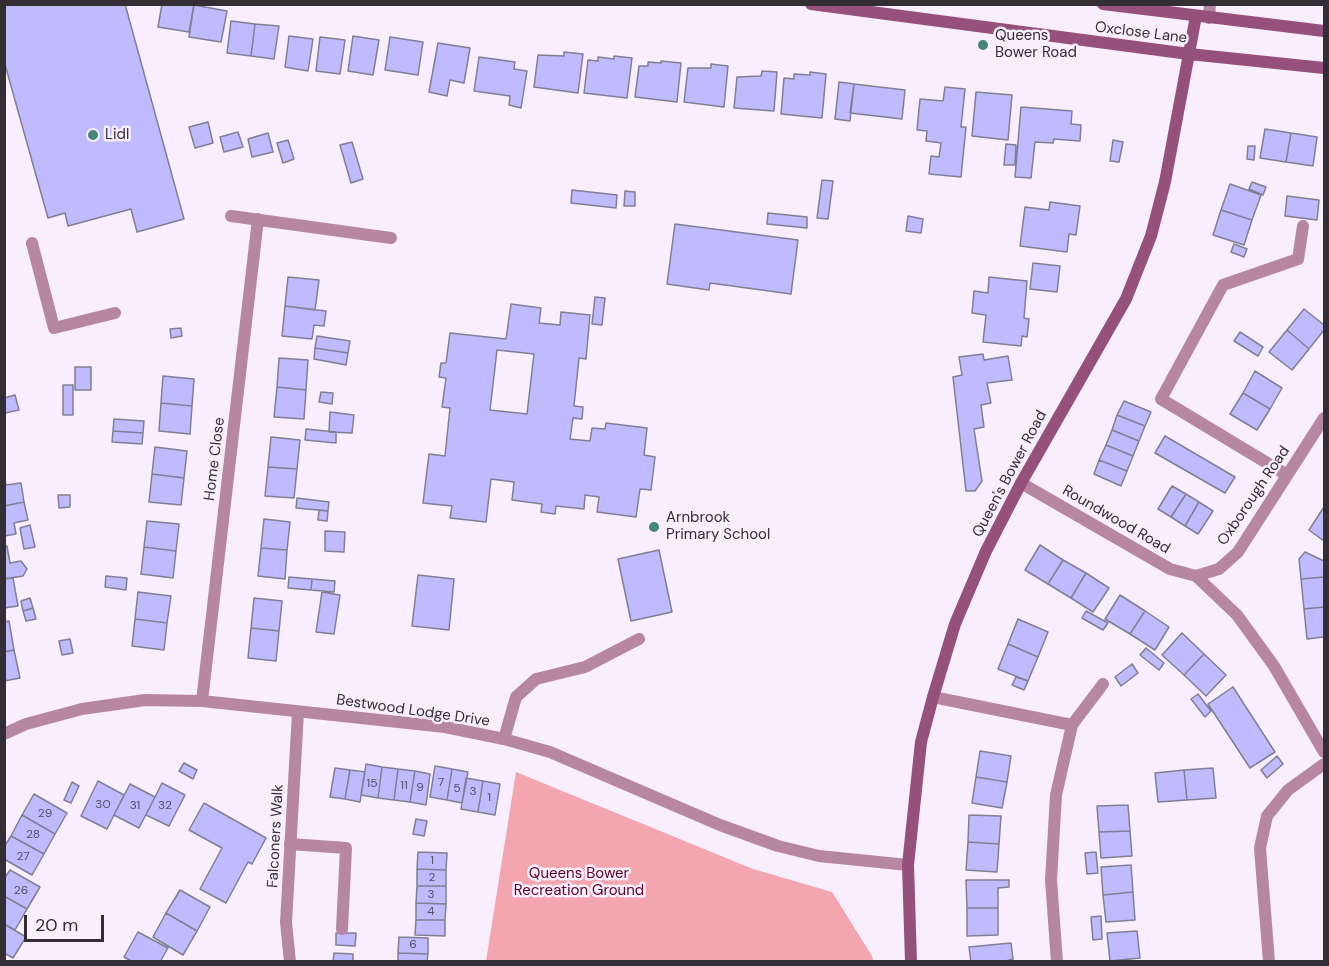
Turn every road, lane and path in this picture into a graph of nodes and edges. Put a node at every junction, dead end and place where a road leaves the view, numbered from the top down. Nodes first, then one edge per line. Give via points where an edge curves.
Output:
1 (811, 4) edge
2 (1103, 4) edge
3 (1210, 4) edge
4 (1202, 17) junction
5 (1324, 31) edge
6 (1189, 54) junction
7 (1324, 68) edge
8 (231, 216) dead end
9 (258, 219) junction
10 (1303, 226) dead end
11 (391, 238) dead end
12 (32, 243) dead end
13 (115, 313) dead end
14 (1324, 418) edge
15 (1287, 475) junction
16 (1021, 483) junction
17 (1196, 576) junction
18 (639, 639) dead end
19 (1103, 684) dead end
20 (933, 697) junction
21 (202, 702) junction
22 (298, 712) junction
23 (1072, 725) junction
24 (4, 734) edge
25 (504, 739) junction
26 (1324, 752) edge
27 (1324, 764) edge
28 (291, 844) junction
29 (908, 865) junction
30 (342, 929) dead end
31 (290, 962) edge
32 (911, 962) edge
33 (1057, 962) edge
34 (1269, 962) edge

1 - 6 street, Oxclose Lane
2 - 4 street, Oxclose Lane
3 - 4 street
4 - 5 street, Oxclose Lane
4 - 6 street, Queen's Bower Road
6 - 7 street, Oxclose Lane
6 - 16 street, Queen's Bower Road via 1151,236 1126,299
8 - 9 street
9 - 11 street
9 - 21 street, Home Close
10 - 15 street via 1298,259 1222,285 1161,399
12 - 13 street via 54,328
14 - 15 street, Oxborough Road
15 - 17 street, Oxborough Road via 1238,552 1219,569
16 - 17 street, Roundwood Road via 1170,569
16 - 20 street, Queen's Bower Road via 986,550 955,624
17 - 26 street, Roundwood Road via 1237,615 1256,641
18 - 25 street via 585,667 536,678 516,697
19 - 23 street
20 - 23 street
20 - 29 street, Queen's Bower Road via 921,742
21 - 22 street, Bestwood Lodge Drive
21 - 24 street, Bestwood Lodge Drive via 145,700 82,709
22 - 25 street, Bestwood Lodge Drive via 445,727
22 - 28 street, Falconers Walk
23 - 33 street via 1056,795 1051,880
25 - 29 street, Bestwood Lodge Drive via 586,766 777,846 819,856
27 - 34 street via 1288,790 1267,816 1260,848
28 - 30 street via 346,848
28 - 31 street, Falconers Walk via 286,922
29 - 32 street, Queen's Bower Road

